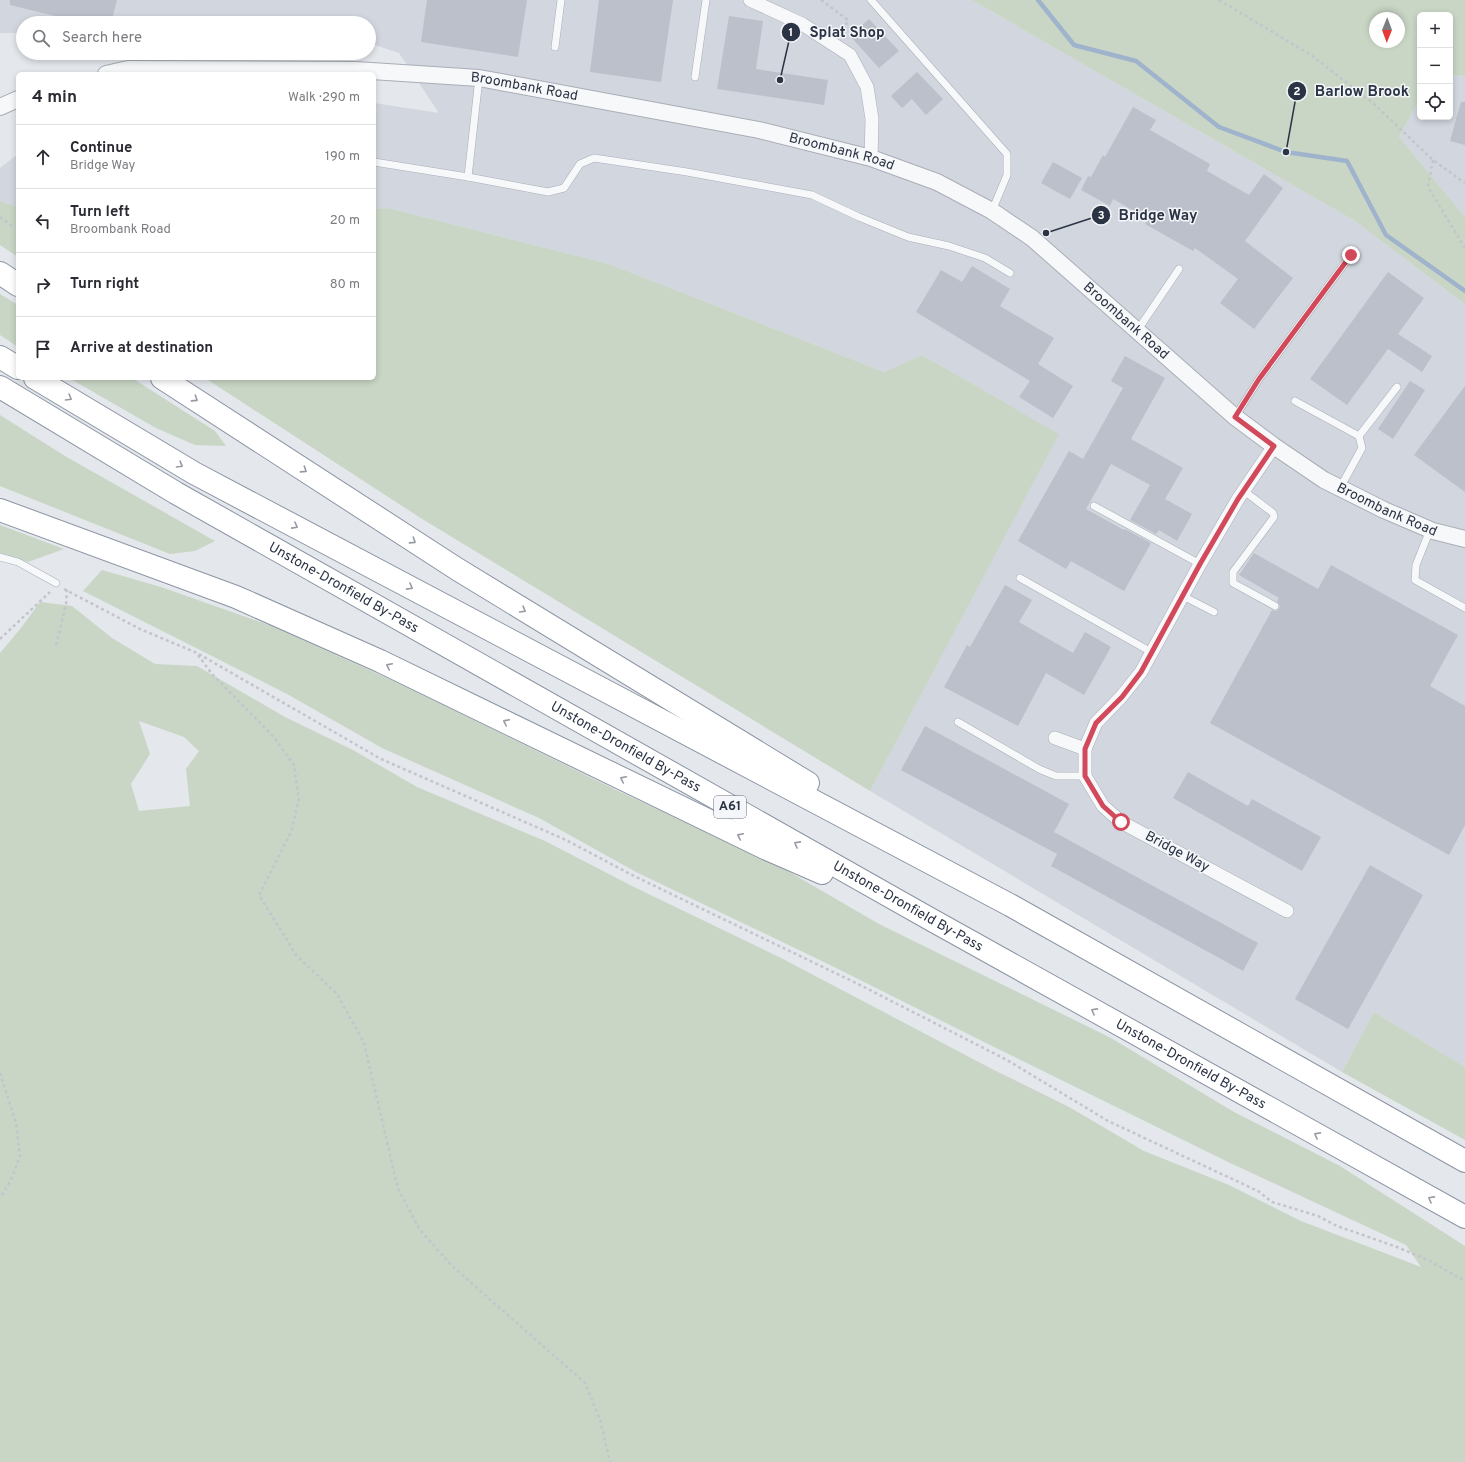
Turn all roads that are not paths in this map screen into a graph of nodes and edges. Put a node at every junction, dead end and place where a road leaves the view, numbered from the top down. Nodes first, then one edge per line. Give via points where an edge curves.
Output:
1 (561, 0) edge
2 (706, 0) edge
3 (750, 0) edge
4 (871, 0) edge
5 (555, 47) dead end
6 (115, 72) edge
7 (479, 78) junction
8 (695, 78) dead end
9 (16, 100) edge
10 (0, 107) edge
11 (871, 158) junction
12 (376, 162) edge
13 (468, 177) junction
14 (992, 211) junction
15 (1351, 255) dead end
16 (1179, 269) dead end
17 (0, 273) edge
18 (1010, 273) dead end
19 (16, 283) edge
20 (1137, 331) junction
21 (0, 357) edge
22 (16, 367) edge
23 (38, 380) edge
24 (165, 380) edge
25 (0, 387) edge
26 (1397, 387) dead end
27 (1295, 401) dead end
28 (1235, 417) junction
29 (1358, 436) junction
30 (1274, 446) junction
31 (1340, 488) junction
32 (1244, 491) junction
33 (1094, 506) dead end
34 (0, 510) edge
35 (1430, 530) junction
36 (1465, 539) edge
37 (0, 557) edge
38 (1200, 564) junction
39 (1020, 578) dead end
40 (56, 583) road end
41 (1183, 596) junction
42 (1275, 606) dead end
43 (1465, 608) edge
44 (1214, 612) dead end
45 (1152, 653) junction
46 (958, 722) dead end
47 (1055, 738) dead end
48 (1085, 749) junction
49 (1085, 776) junction
50 (1010, 905) junction
51 (1287, 911) dead end
52 (930, 919) junction
53 (1465, 1161) edge
54 (1465, 1218) edge

1 - 5 lane
2 - 8 lane
3 - 11 street via 802,24 850,54 867,87 872,119
4 - 14 lane via 1007,154 1007,175
6 - 7 street, Broombank Road via 128,69 356,70
7 - 11 street, Broombank Road via 760,130
7 - 13 lane
9 - 10 street
11 - 14 street, Broombank Road via 937,182
12 - 13 lane
13 - 18 lane via 548,192 564,188 580,164 594,158 687,172 812,195 908,237 949,246 985,258
14 - 20 street, Broombank Road via 1032,238
15 - 28 lane via 1259,379
16 - 20 lane
17 - 19 highway
20 - 28 street, Broombank Road
21 - 22 highway
23 -> 50 highway via 194,473
24 -> 50 highway via 456,569
52 -> 25 highway, Unstone-Dronfield By-Pass / A61 via 190,501
26 - 29 lane
27 - 29 lane
28 - 30 street, Broombank Road
29 - 31 lane via 1362,448
30 - 31 street, Broombank Road
30 - 32 street
31 - 35 street, Broombank Road
32 - 38 street
32 - 42 lane via 1274,513 1274,516 1233,572 1233,583
33 - 38 lane
52 -> 34 highway, A61 via 768,849 380,661 243,600
35 - 36 street, Broombank Road
35 - 43 lane via 1416,565 1414,580
37 - 40 lane via 18,562
38 - 41 street
39 - 45 lane
41 - 44 lane
41 - 45 street
45 - 48 street via 1122,697 1096,723
46 - 49 lane via 1056,776
47 - 48 street
48 - 49 street
49 - 51 street, Bridge Way via 1103,806 1121,822
50 - 53 highway
54 -> 52 highway, Unstone-Dronfield By-Pass / A61

